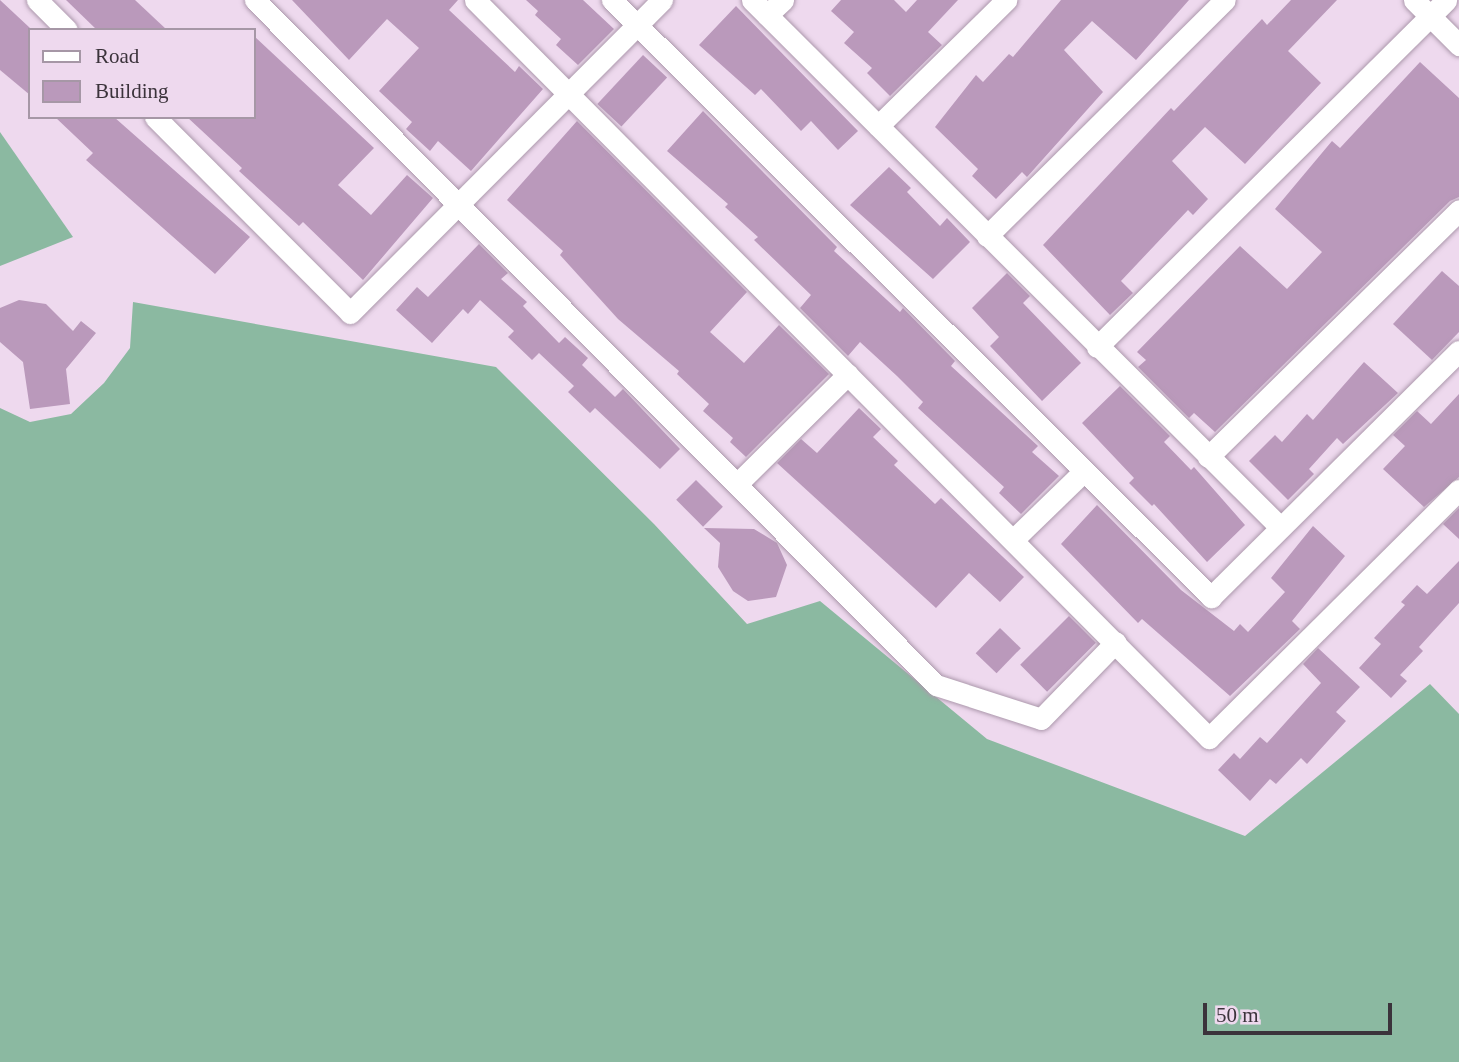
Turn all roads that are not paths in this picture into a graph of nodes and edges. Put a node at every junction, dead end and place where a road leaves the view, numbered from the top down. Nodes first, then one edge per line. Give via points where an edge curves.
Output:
1 (37, 0) edge
2 (256, 0) edge
3 (475, 0) edge
4 (612, 0) edge
5 (662, 0) edge
6 (752, 0) edge
7 (783, 0) edge
8 (1006, 0) edge
9 (1224, 0) edge
10 (1414, 0) edge
11 (1446, 0) edge
12 (768, 15) junction
13 (1430, 16) junction
14 (637, 25) junction
15 (65, 28) edge
16 (1459, 45) edge
17 (569, 94) junction
18 (157, 119) edge
19 (878, 126) junction
20 (458, 204) junction
21 (1459, 210) edge
22 (987, 236) junction
23 (1097, 347) junction
24 (1459, 351) edge
25 (848, 374) junction
26 (1208, 457) junction
27 (1084, 471) junction
28 (737, 484) junction
29 (1458, 492) edge
30 (1280, 527) junction
31 (1013, 540) junction
32 (1115, 642) junction

1 - 15 street
2 - 20 street
3 - 17 street
4 - 14 street
5 - 14 street
6 - 12 street
7 - 12 street
8 - 19 street
9 - 22 street
10 - 13 street
11 - 13 street
12 - 19 street
13 - 16 street
13 - 23 street
14 - 17 street
14 - 27 street
17 - 20 street
17 - 25 street
18 - 20 street via 350,313
19 - 22 street
20 - 28 street
21 - 26 street
22 - 23 street
23 - 26 street
24 - 30 street
25 - 28 street
25 - 31 street
26 - 30 street
27 - 30 street via 1211,597
27 - 31 street
28 - 32 street via 936,685 1041,719
29 - 32 street via 1209,738
31 - 32 street

